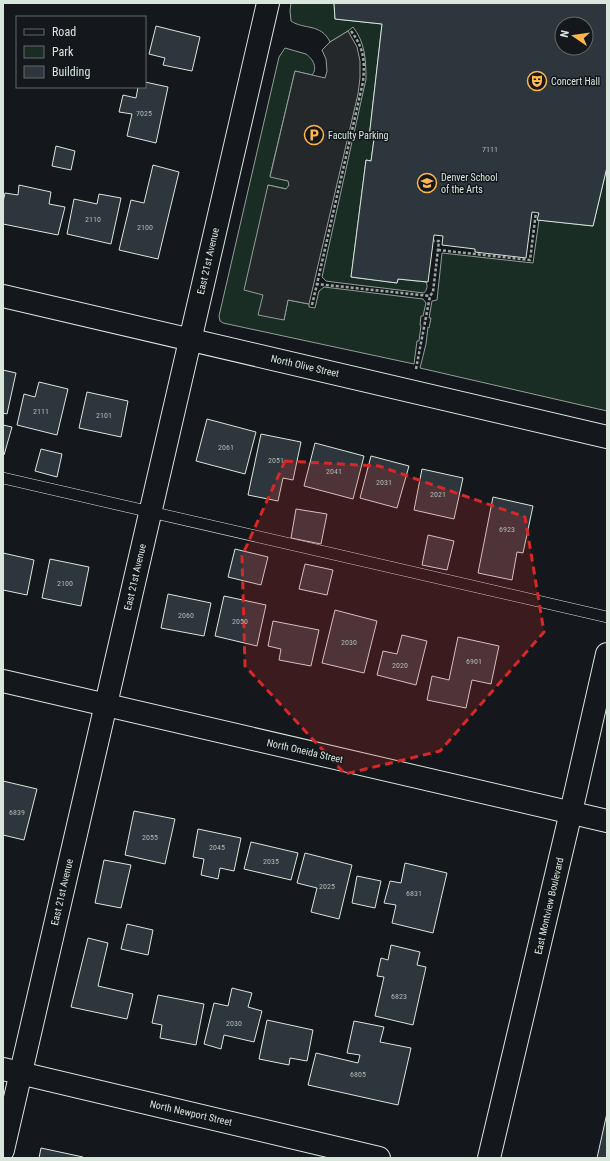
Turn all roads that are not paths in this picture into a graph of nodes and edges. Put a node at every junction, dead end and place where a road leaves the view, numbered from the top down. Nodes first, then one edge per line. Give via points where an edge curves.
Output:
1 (268, 3) edge
2 (3, 296) edge
3 (190, 339) junction
4 (607, 437) edge
5 (3, 478) edge
6 (150, 512) junction
7 (607, 617) edge
8 (607, 654) edge
9 (3, 681) edge
10 (106, 705) junction
11 (571, 812) junction
12 (607, 820) edge
13 (12, 1071) edge
14 (3, 1150) edge
15 (379, 1158) edge
16 (489, 1158) edge

1 - 3 street, East 21st Avenue
2 - 3 street, North Olive Street
3 - 4 street, North Olive Street
3 - 6 street, East 21st Avenue
5 - 6 lane
6 - 7 lane
6 - 10 street, East 21st Avenue
8 - 11 street, East Montview Boulevard
9 - 10 street, North Oneida Street
10 - 11 street, North Oneida Street
10 - 13 street, East 21st Avenue
11 - 12 street, North Oneida Street
11 - 16 street, East Montview Boulevard
13 - 14 street, East 21st Avenue
13 - 15 street, North Newport Street

